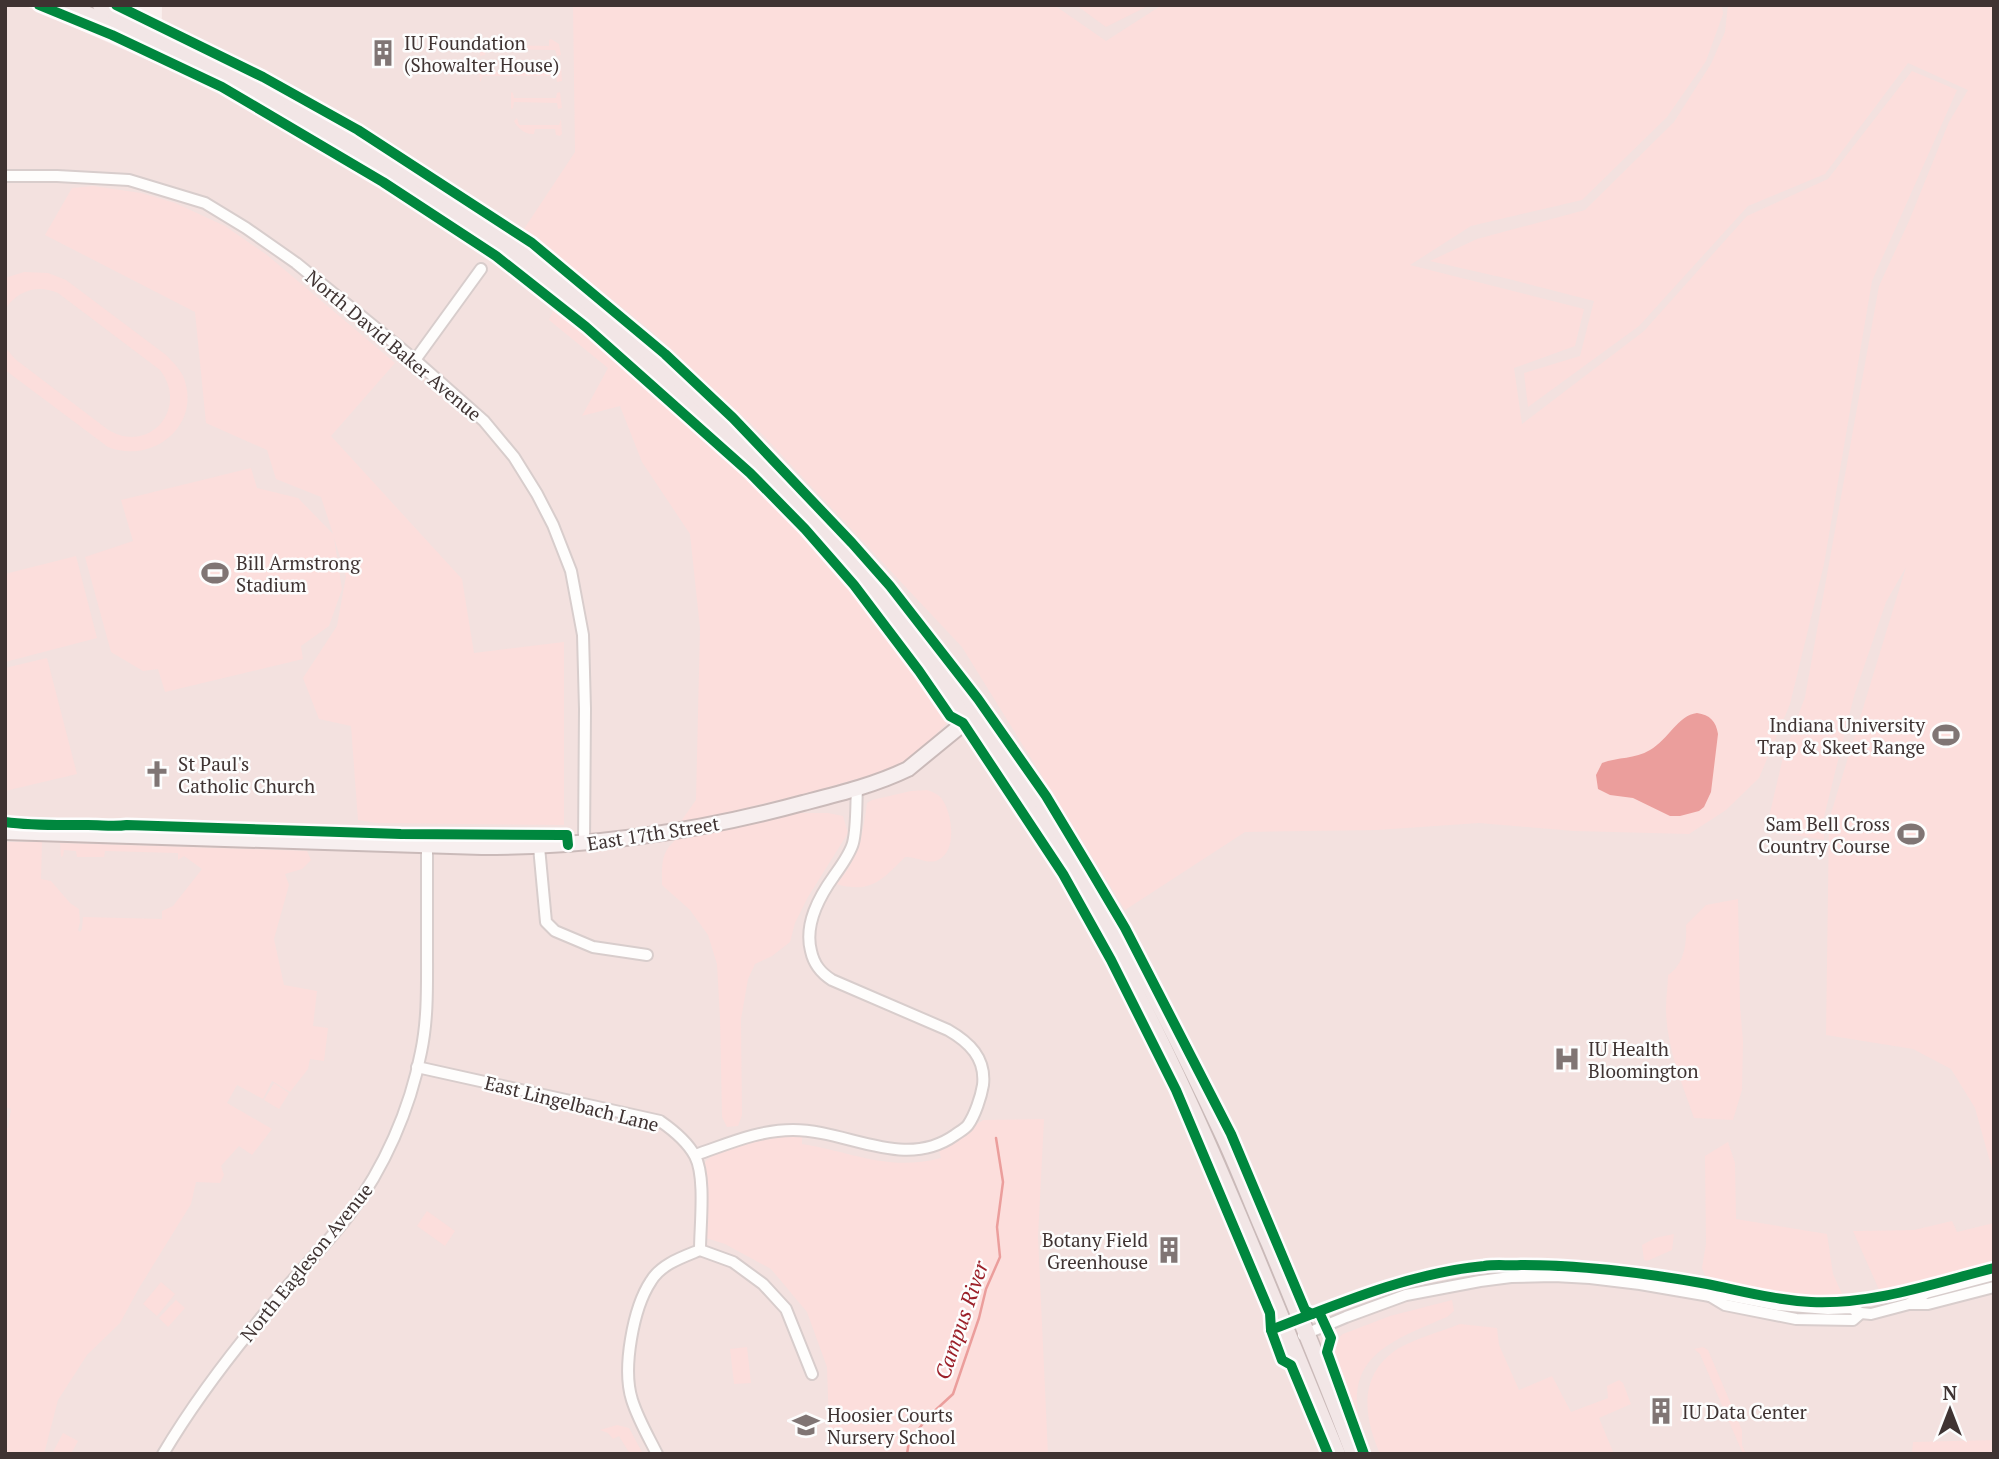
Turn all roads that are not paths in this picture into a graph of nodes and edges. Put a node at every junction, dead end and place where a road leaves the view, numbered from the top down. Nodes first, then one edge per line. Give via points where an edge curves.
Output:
1 (65, 5) edge
2 (101, 5) edge
3 (5, 176) edge
4 (502, 243) junction
5 (481, 269) dead end
6 (415, 360) junction
7 (974, 716) junction
8 (857, 788) junction
9 (5, 832) edge
10 (584, 844) junction
11 (427, 845) junction
12 (539, 847) junction
13 (647, 955) dead end
14 (417, 1067) junction
15 (695, 1155) junction
16 (700, 1250) junction
17 (1994, 1275) edge
18 (1994, 1287) edge
19 (1909, 1304) junction
20 (1307, 1333) junction
21 (1290, 1340) junction
22 (812, 1374) dead end
23 (163, 1454) edge
24 (657, 1454) edge
25 (1337, 1454) edge
26 (1354, 1454) edge

1 - 4 highway via 283,111
2 - 4 highway via 310,110 414,173
3 - 6 street, North David Baker Avenue via 129,180 205,203 296,263
4 - 7 highway via 633,355 755,469
5 - 6 street
6 - 10 street, North David Baker Avenue via 484,421 514,457 553,525 571,571 583,635
7 - 8 main road, East 17th Street via 908,769
7 - 20 highway via 1052,818 1134,957 1224,1137
7 - 21 highway via 1136,991 1190,1104
8 - 10 main road, East 17th Street via 702,827
8 - 15 street via 853,842 812,916 808,932 813,960 832,980 965,1040 982,1069 978,1104 967,1126 933,1146 902,1151 796,1130 747,1136
9 - 11 main road, East 17th Street
10 - 12 main road, East 17th Street
11 - 12 main road, East 17th Street
11 - 14 street, North Eagleson Avenue via 426,1021
12 - 13 street via 546,922 555,932 593,947
14 - 15 street, East Lingelbach Lane via 660,1121 678,1133
14 - 23 street, North Eagleson Avenue via 401,1120 376,1174 349,1215 235,1351
15 - 16 street via 701,1185
16 - 22 street via 733,1262 786,1309
16 - 24 street via 673,1261 651,1279 634,1325 627,1373 631,1398
17 - 19 street via 1926,1293
18 - 19 street via 1928,1304
19 - 20 street via 1861,1313 1853,1320 1796,1319 1725,1305 1710,1296 1640,1284 1554,1276 1503,1278 1406,1295
20 - 21 street
20 - 26 highway
21 - 25 highway

